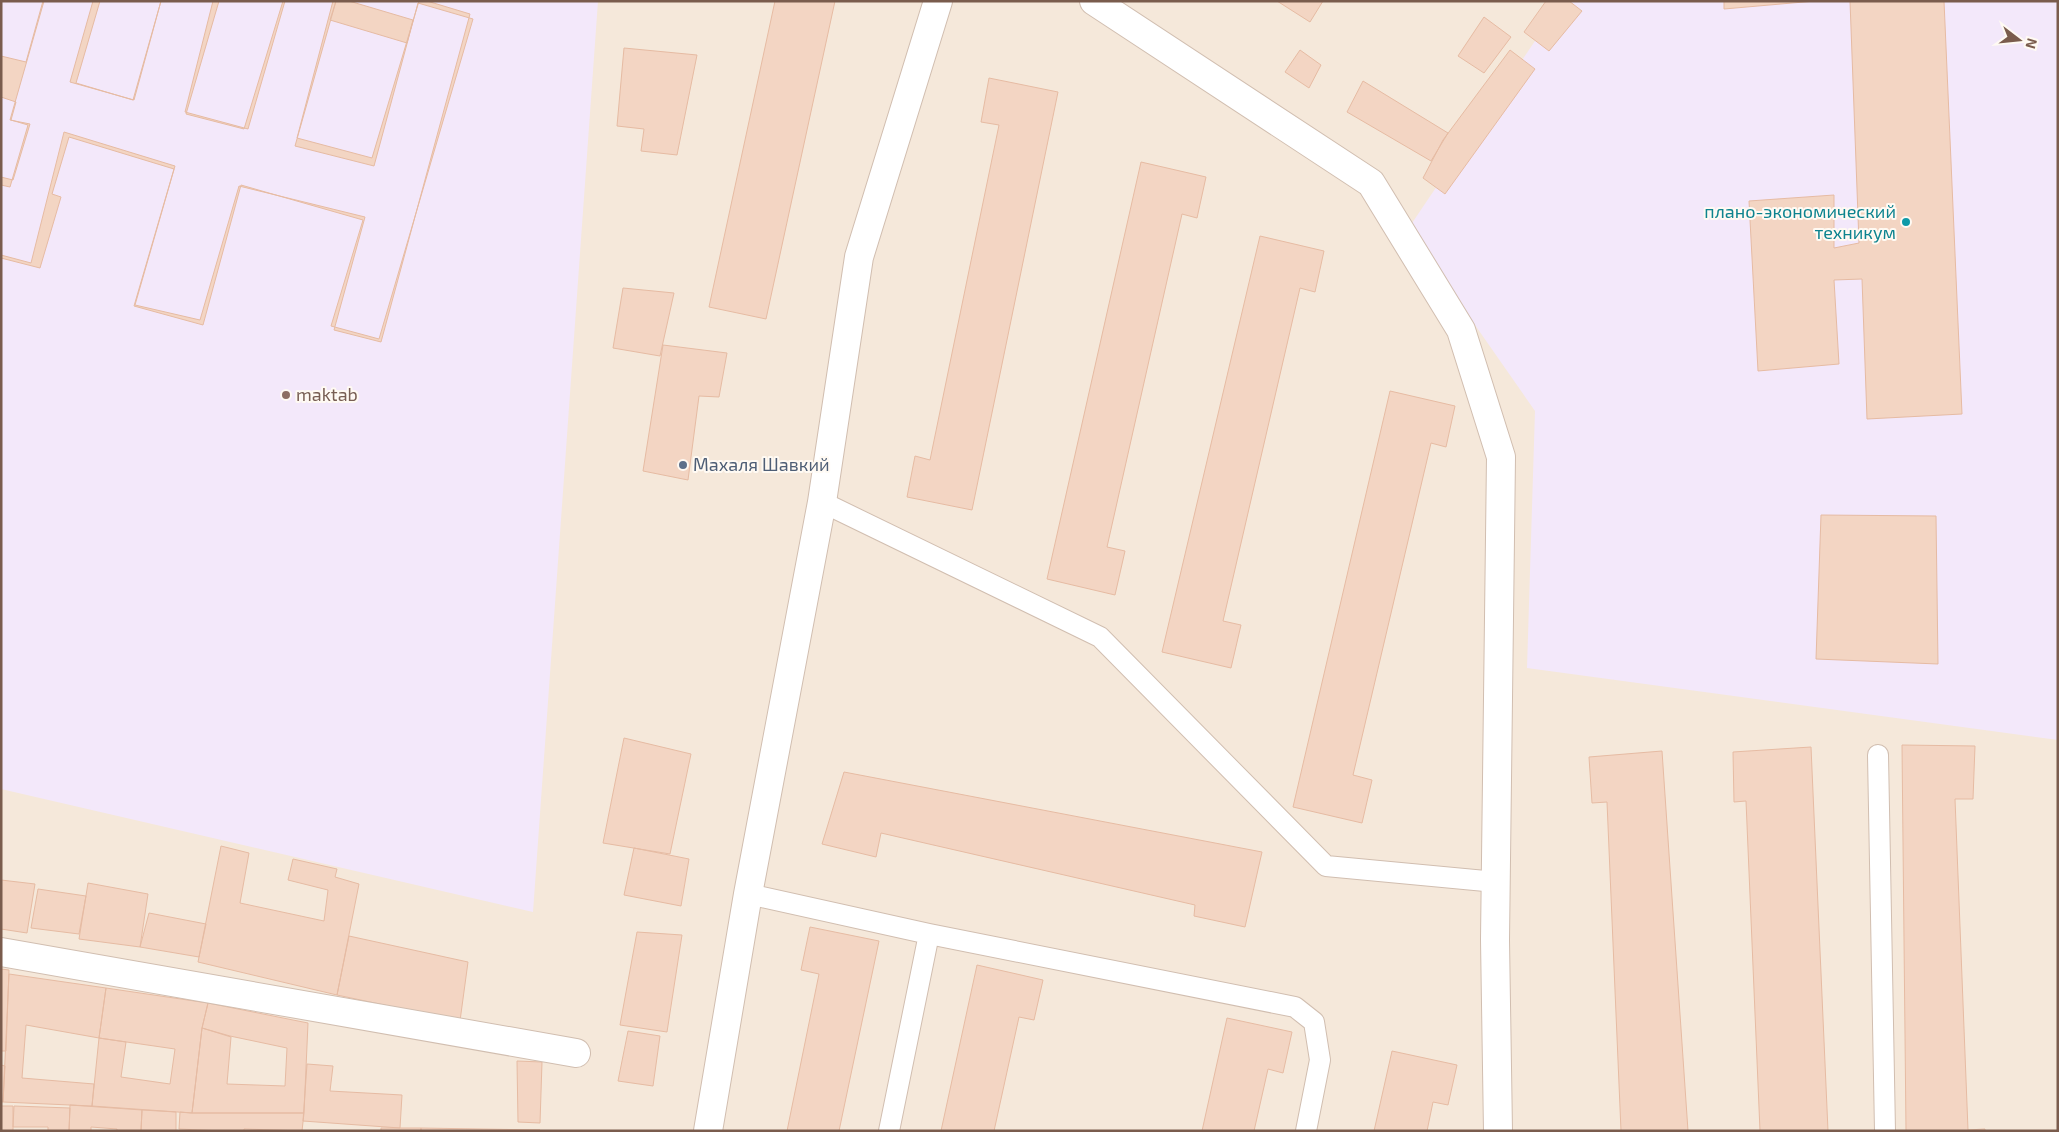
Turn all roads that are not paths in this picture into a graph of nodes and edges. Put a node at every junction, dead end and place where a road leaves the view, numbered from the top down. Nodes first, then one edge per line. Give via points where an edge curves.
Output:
1 (938, 1) edge
2 (1094, 1) edge
3 (822, 502) junction
4 (1878, 755) dead end
5 (1496, 882) junction
6 (748, 894) junction
7 (930, 934) junction
8 (1, 952) edge
9 (576, 1053) dead end
10 (708, 1131) edge
11 (889, 1131) edge
12 (1306, 1131) edge
13 (1498, 1131) edge
14 (1886, 1131) edge

1 - 3 street via 859,257
2 - 5 street via 1371,183 1462,330 1501,457
3 - 5 lane via 1100,637 1326,866
3 - 6 street
4 - 14 lane
5 - 13 street
6 - 7 lane
6 - 10 street
7 - 11 lane
7 - 12 lane via 1295,1006 1314,1022 1320,1060
8 - 9 street

